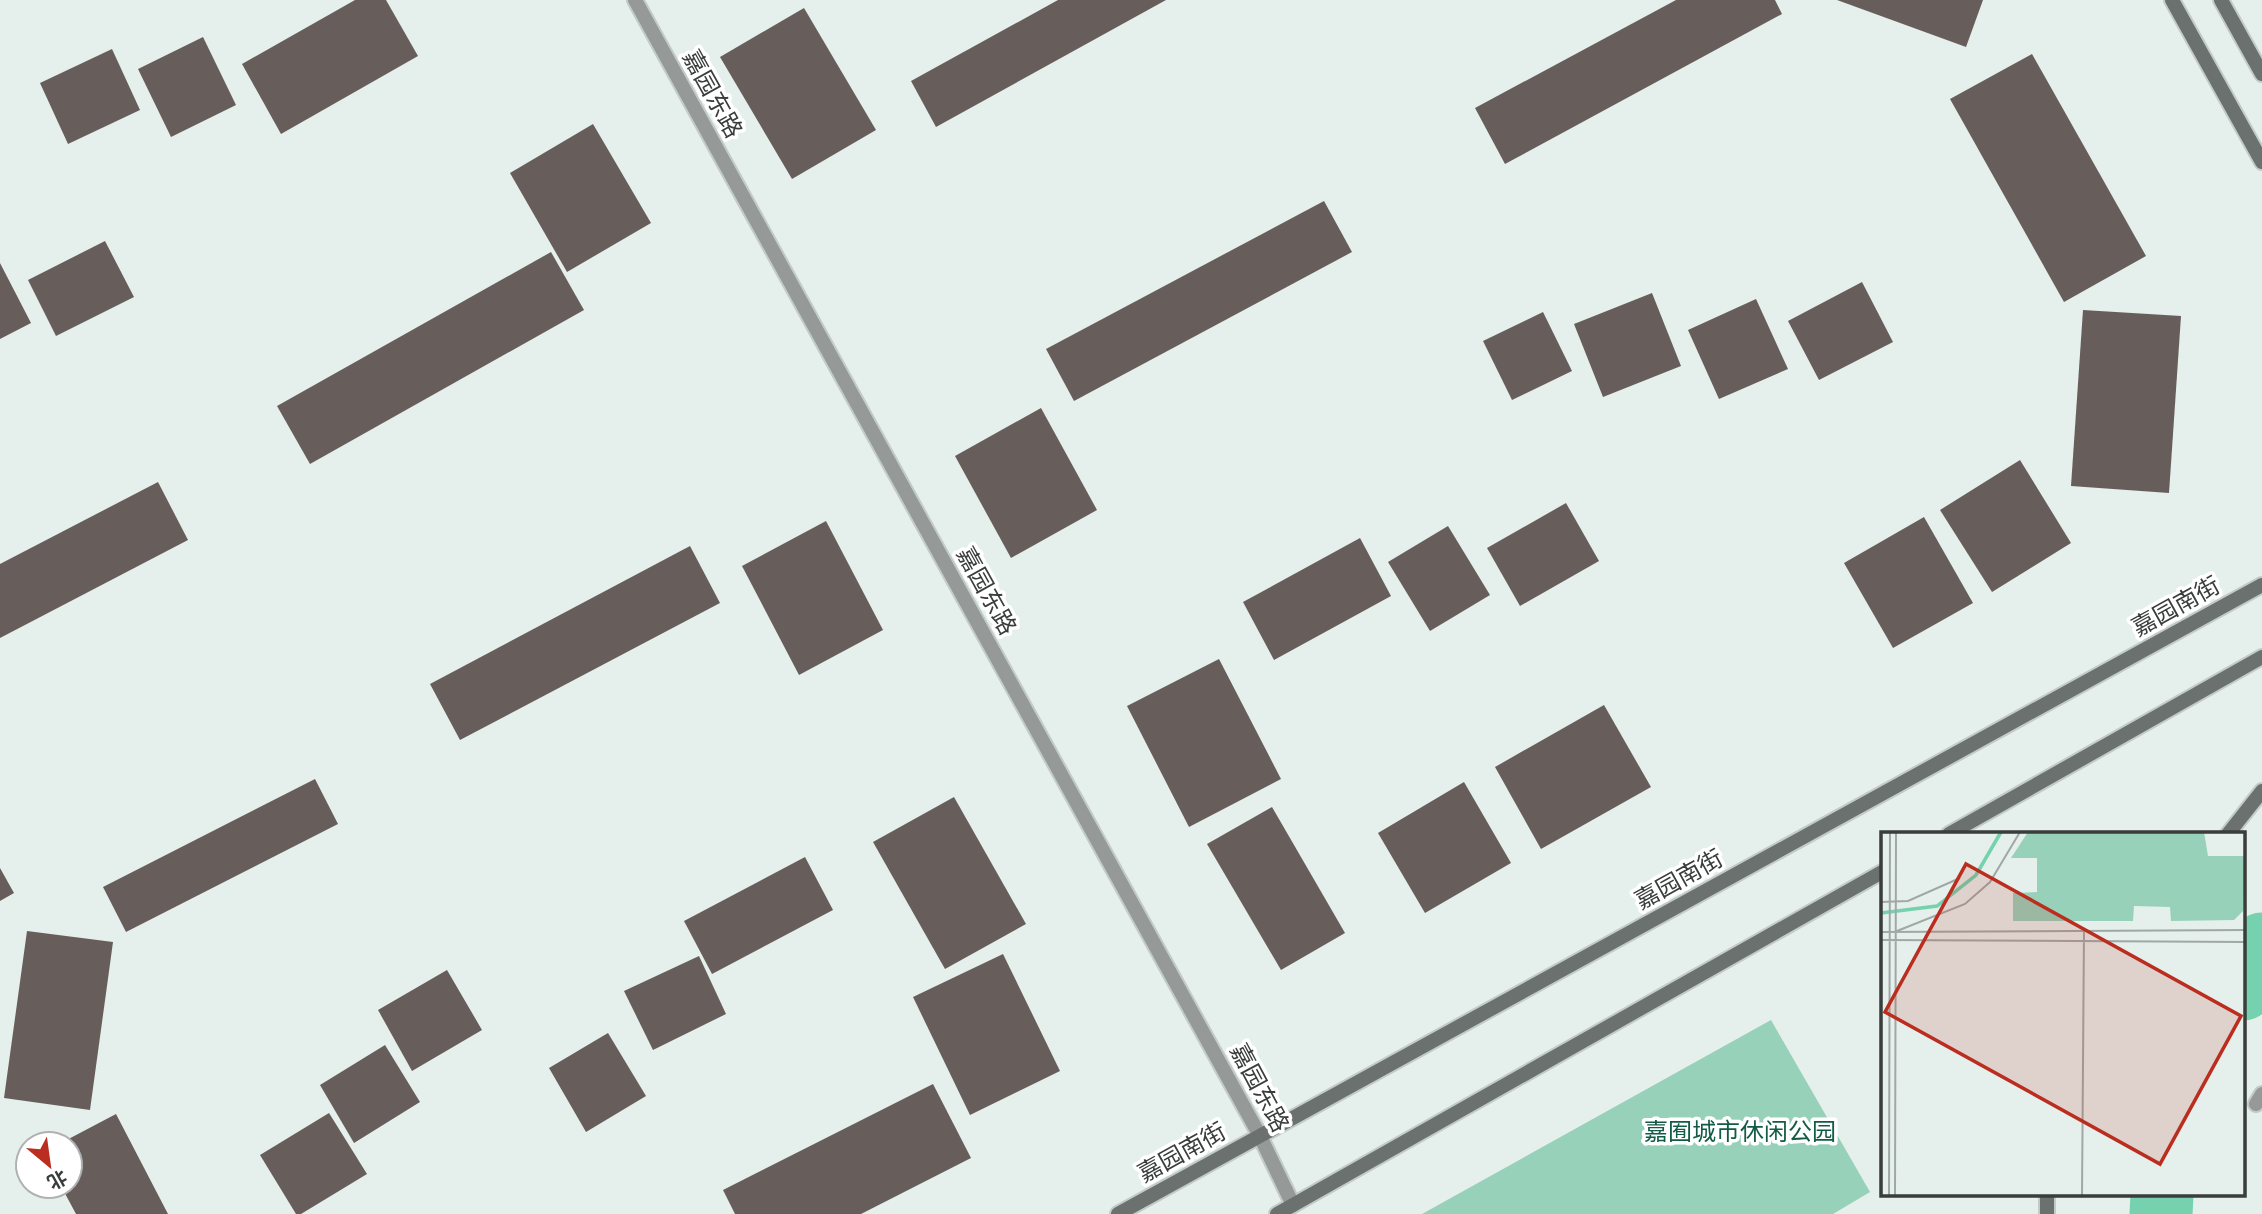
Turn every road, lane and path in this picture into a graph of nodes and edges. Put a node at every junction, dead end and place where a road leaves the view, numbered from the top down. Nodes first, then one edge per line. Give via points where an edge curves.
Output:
1 (635, 0) edge
2 (2172, 0) edge
3 (2221, 0) edge
4 (2262, 74) edge
5 (2262, 162) edge
6 (2262, 585) edge
7 (2262, 657) edge
8 (2262, 791) edge
9 (1953, 832) edge
10 (2230, 832) edge
11 (1881, 873) edge
12 (1260, 1136) junction
13 (2047, 1196) edge
14 (1293, 1205) junction
15 (1118, 1214) edge
16 (1277, 1214) edge
17 (2047, 1214) edge

1 - 12 street, 嘉园东路
2 - 5 main road
3 - 4 main road
6 - 12 main road, 嘉园南街
7 - 9 main road
8 - 10 main road
11 - 14 main road
12 - 14 street, 嘉园东路
12 - 15 main road, 嘉园南街
13 - 17 main road
14 - 16 main road

